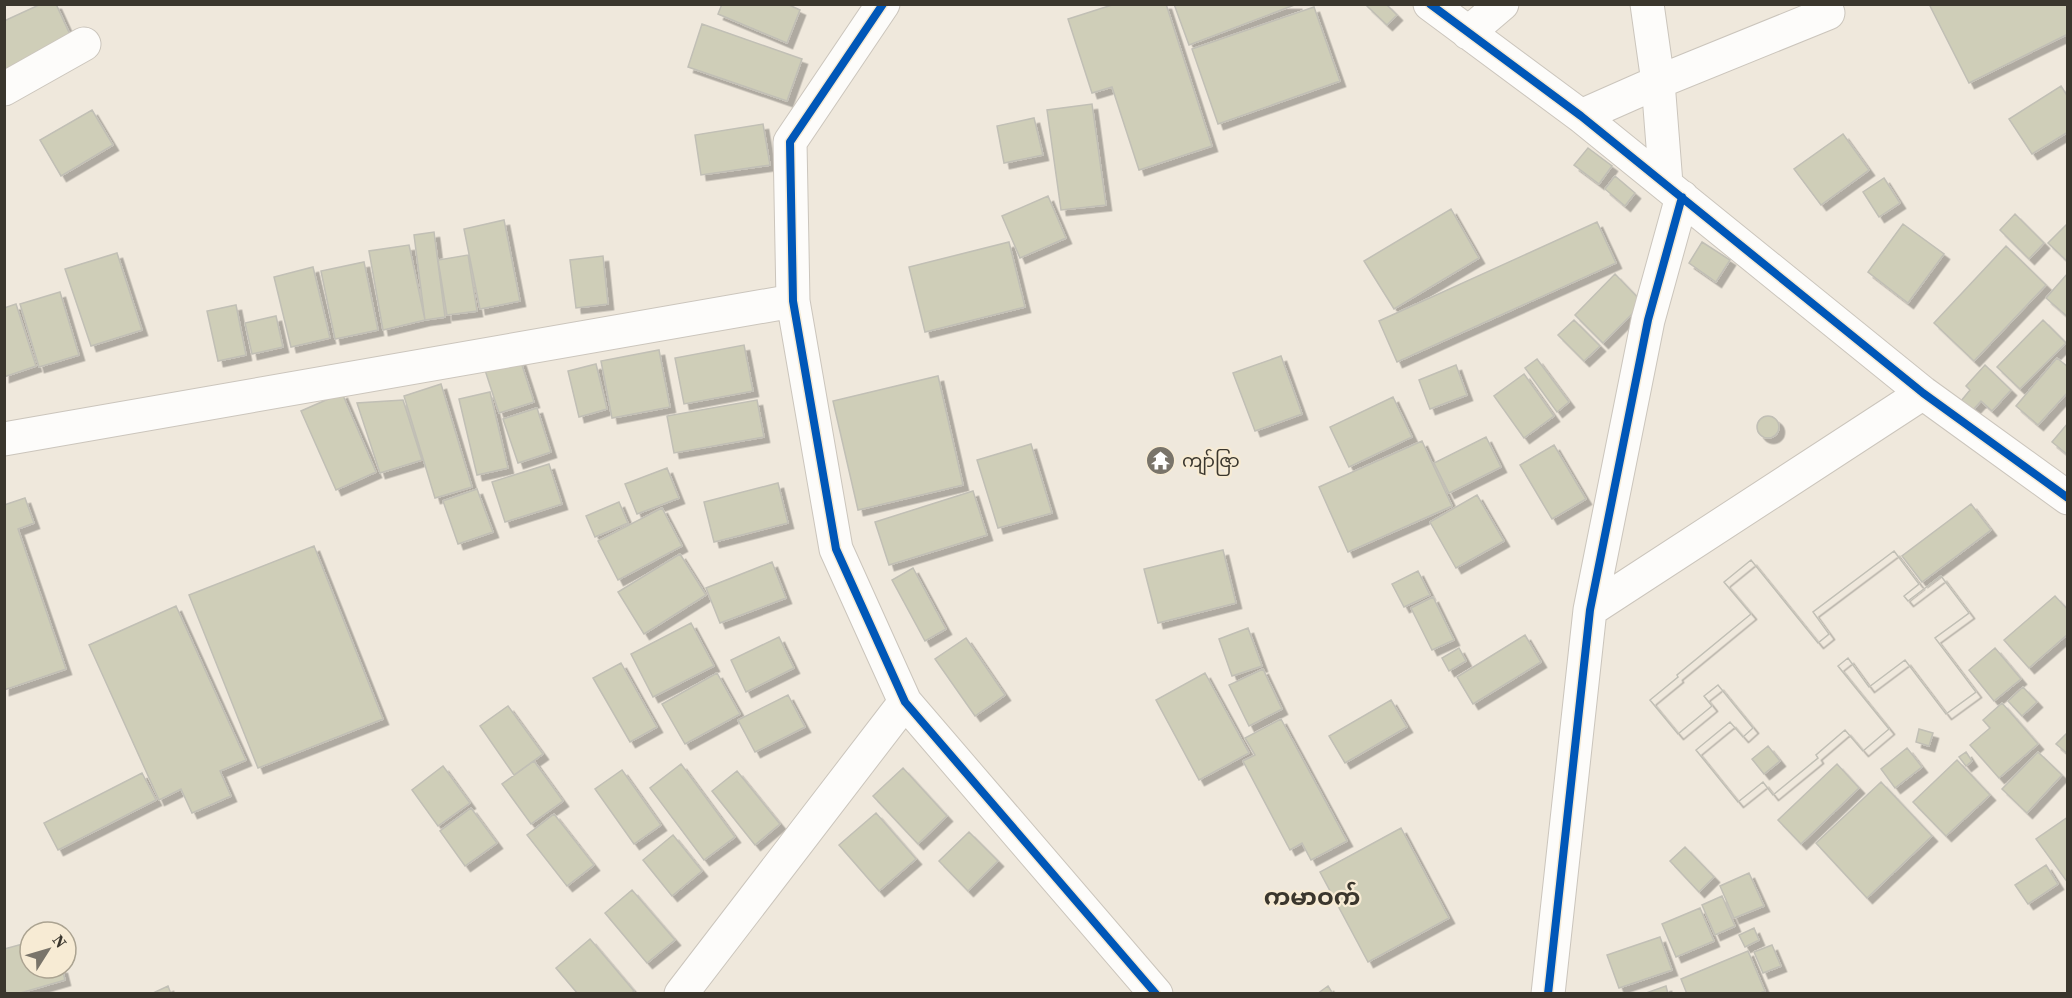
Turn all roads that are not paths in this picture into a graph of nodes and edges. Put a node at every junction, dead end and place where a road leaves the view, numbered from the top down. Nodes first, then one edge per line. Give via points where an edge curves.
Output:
1 (883, 4) edge
2 (1431, 4) edge
3 (1502, 4) edge
4 (1647, 4) edge
5 (1828, 13) dead end
6 (1468, 33) junction
7 (84, 44) dead end
8 (1658, 82) junction
9 (4, 89) edge
10 (1581, 116) junction
11 (1674, 190) junction
12 (793, 301) junction
13 (1923, 393) junction
14 (4, 439) edge
15 (2067, 498) edge
16 (1590, 609) junction
17 (905, 702) junction
18 (681, 993) edge
19 (1156, 993) edge
20 (1548, 993) edge

1 - 12 street via 790,142
2 - 6 street
3 - 6 street
4 - 8 street
5 - 8 street
6 - 10 street
7 - 9 street
8 - 10 street
8 - 11 street
10 - 11 street
11 - 13 street
11 - 16 street
12 - 14 street
12 - 17 street via 836,549
13 - 15 street
13 - 16 street
16 - 20 street
17 - 18 street
17 - 19 street

